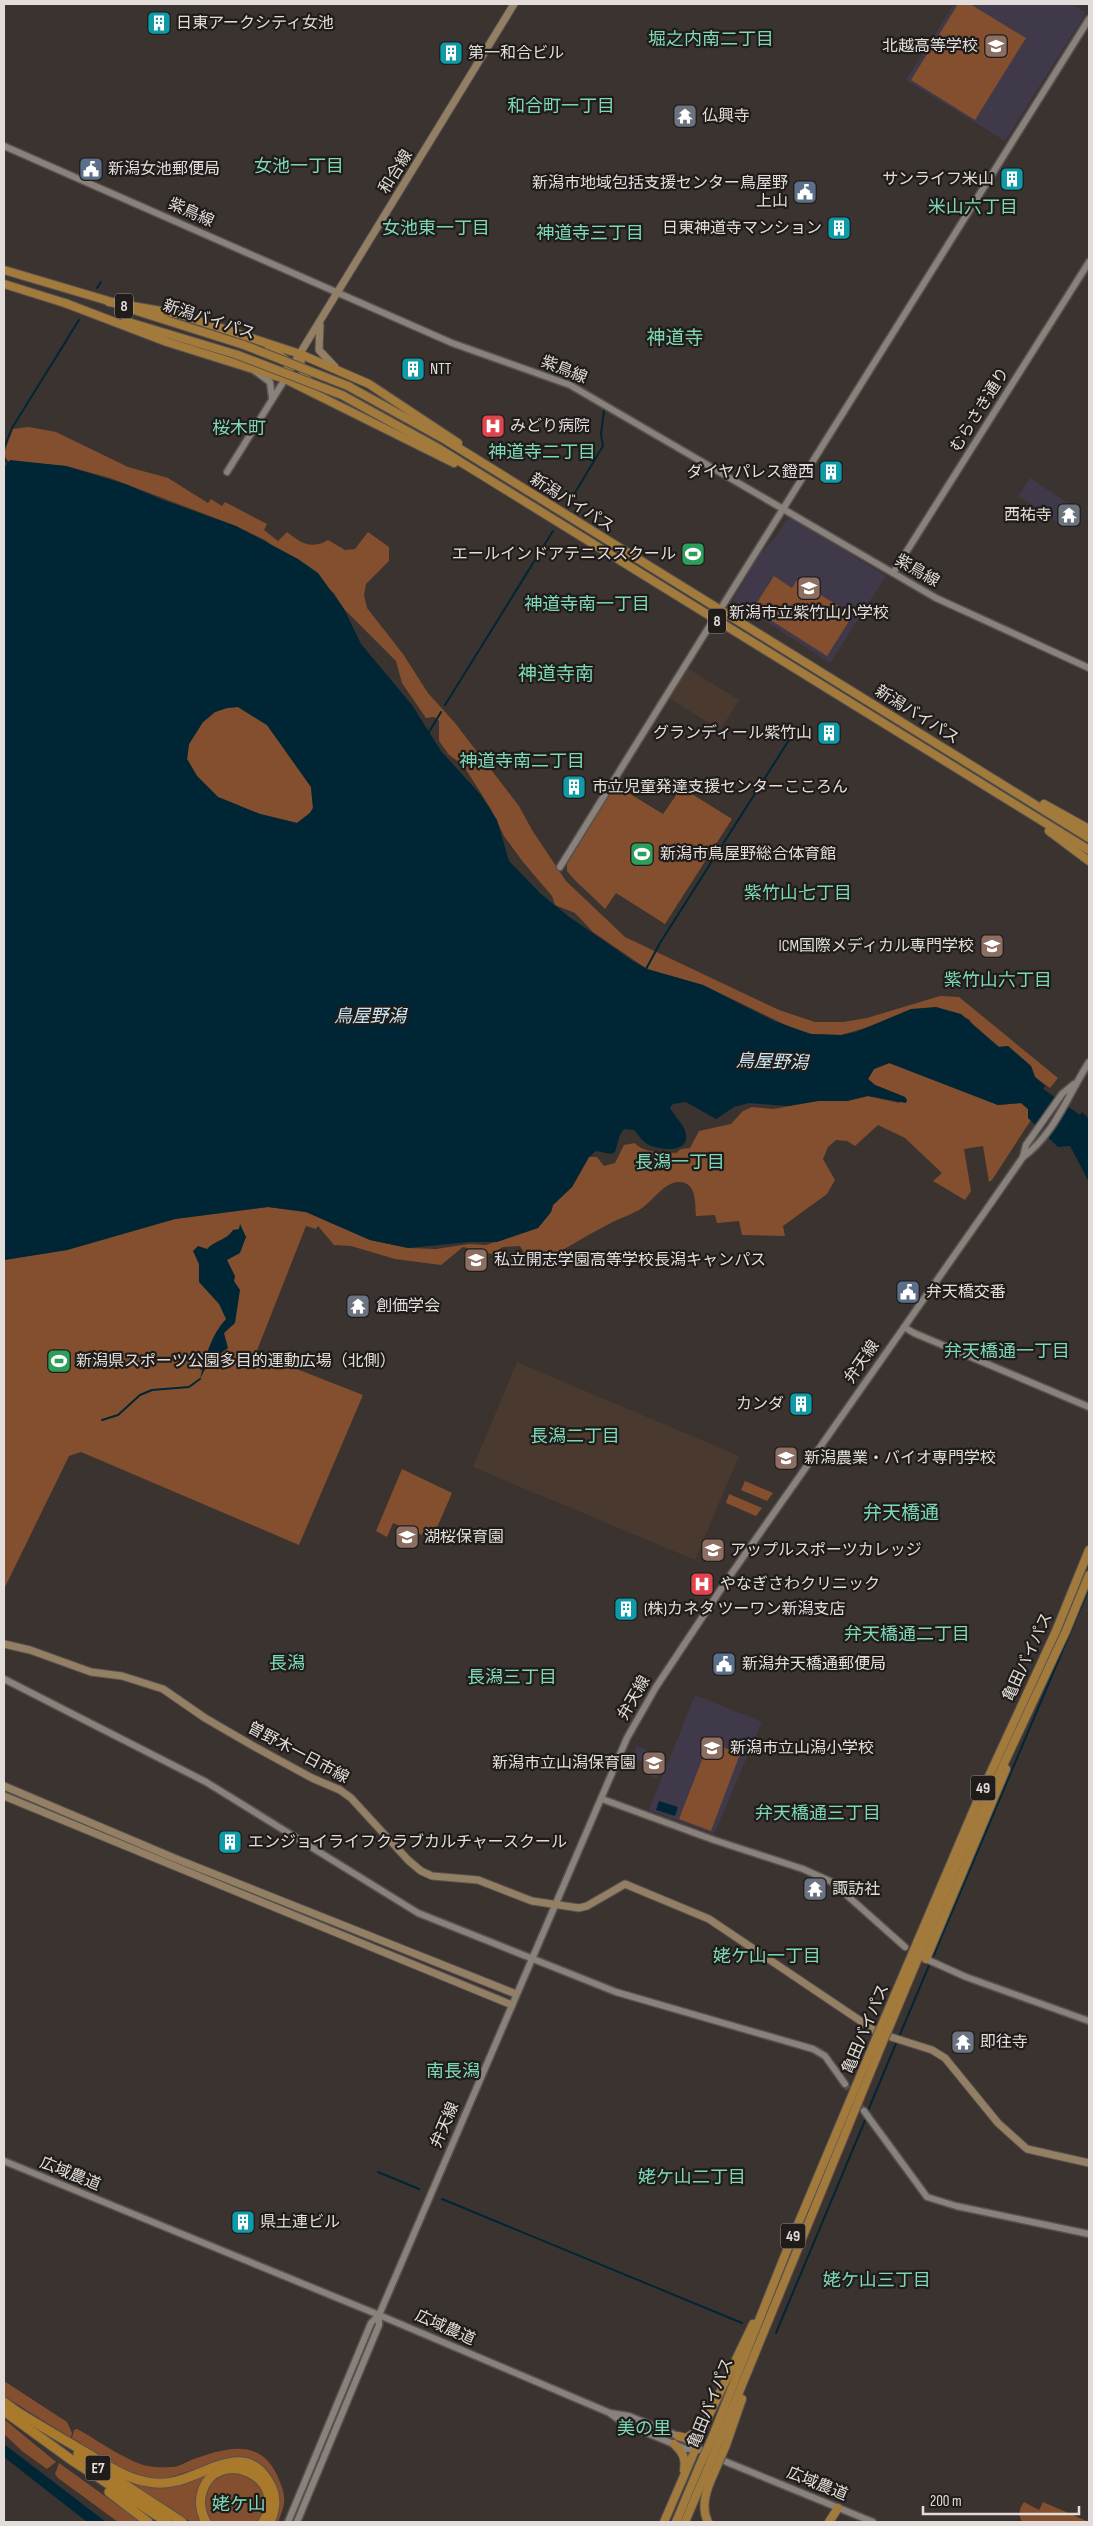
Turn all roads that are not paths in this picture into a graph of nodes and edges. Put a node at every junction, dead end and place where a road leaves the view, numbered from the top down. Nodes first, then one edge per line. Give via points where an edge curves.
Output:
1 (514, 4) edge
2 (1089, 19) edge
3 (4, 146) edge
4 (1089, 262) edge
5 (4, 270) edge
6 (4, 284) edge
7 (340, 292) junction
8 (109, 302) junction
9 (65, 303) junction
10 (320, 322) junction
11 (248, 336) junction
12 (300, 354) junction
13 (253, 370) junction
14 (349, 376) junction
15 (284, 379) junction
16 (325, 398) junction
17 (271, 401) junction
18 (227, 472) dead end
19 (487, 479) junction
20 (537, 497) junction
21 (784, 509) junction
22 (893, 573) junction
23 (724, 605) dead end
24 (712, 622) dead end
25 (1089, 668) edge
26 (1017, 793) junction
27 (1010, 802) junction
28 (1089, 829) edge
29 (1089, 838) edge
30 (1089, 850) edge
31 (1089, 860) edge
32 (560, 867) dead end
33 (1089, 1062) edge
34 (1074, 1084) junction
35 (1023, 1157) junction
36 (904, 1326) junction
37 (1089, 1407) edge
38 (1089, 1550) edge
39 (1089, 1575) edge
40 (4, 1644) edge
41 (4, 1679) edge
42 (1018, 1734) junction
43 (4, 1786) edge
44 (4, 1796) edge
45 (602, 1799) junction
46 (555, 1906) junction
47 (905, 1947) dead end
48 (532, 1959) junction
49 (929, 1961) joint
50 (516, 1994) junction
51 (512, 2005) junction
52 (1089, 2021) edge
53 (886, 2035) junction
54 (845, 2084) tunnel mouth
55 (866, 2113) tunnel mouth
56 (4, 2162) edge
57 (1089, 2163) edge
58 (1089, 2234) edge
59 (770, 2294) junction
60 (379, 2315) junction
61 (4, 2402) edge
62 (9, 2412) edge
63 (610, 2413) junction
64 (704, 2426) junction
65 (678, 2436) junction
66 (719, 2441) junction
67 (674, 2444) junction
68 (696, 2448) junction
69 (707, 2470) junction
70 (683, 2480) junction
71 (838, 2508) junction
72 (148, 2522) edge
73 (167, 2522) edge
74 (182, 2522) edge
75 (206, 2522) edge
76 (263, 2522) edge
77 (270, 2522) edge
78 (288, 2522) edge
79 (297, 2522) edge
80 (664, 2522) edge
81 (676, 2522) edge
82 (685, 2522) edge
83 (708, 2522) edge
84 (829, 2522) edge
85 (838, 2522) edge
86 (873, 2522) edge

1 - 7 main road, 和合線
2 - 21 street
3 - 7 street, 紫鳥線
4 - 22 street, むらさき通り
5 - 8 highway, 新潟バイパス / 8
6 - 9 highway, 新潟バイパス / 8
7 - 10 main road, 和合線
7 - 21 street, 紫鳥線 via 471,351 570,385
8 - 11 highway via 178,314
8 - 20 highway, 新潟バイパス / 8, bridge via 244,345 348,386
9 - 13 highway
9 - 19 highway, 新潟バイパス / 8, bridge via 238,355 342,395
10 - 12 main road, 和合線
10 - 14 main road via 319,350 327,361
11 - 12 highway
11 - 15 highway via 286,359 289,368
12 - 14 highway
12 - 15 main road, 和合線
12 - 16 highway via 304,375
13 - 15 highway
13 - 17 street via 270,382
14 - 20 highway via 369,384 414,412
15 - 16 highway
15 - 17 street
16 - 19 highway
17 - 18 street
19 - 27 highway, 新潟バイパス / 8
20 - 26 highway, 新潟バイパス / 8
21 - 22 street, 紫鳥線
21 - 23 street
22 - 25 street, 紫鳥線 via 948,604
24 - 32 street
26 - 28 highway
26 - 29 highway, 新潟バイパス / 8
27 - 30 highway, 新潟バイパス / 8
27 - 31 highway
33 - 34 street
34 - 35 street via 1062,1094 1026,1145
34 - 35 street via 1069,1099 1033,1150
35 - 36 street, 弁天線
36 - 37 street
36 - 45 street, 弁天線 via 656,1687 627,1738
38 - 53 highway, 亀田バイパス / 49 via 1056,1631 977,1802
39 - 42 highway, 亀田バイパス / 49
40 - 46 main road, 曽野木一日市線 via 91,1672 122,1676 164,1689 255,1747 340,1790 421,1871 440,1878 478,1880 532,1902
41 - 48 street via 206,1782 402,1905
42 - 49 highway via 965,1862
42 - 53 highway, 亀田バイパス / 49 via 962,1853
43 - 50 main road via 174,1858
44 - 51 main road
45 - 46 street, 弁天線
45 - 47 street via 804,1869 832,1882
46 - 48 street, 弁天線
46 - 53 main road, 曽野木一日市線 via 579,1908 625,1884 638,1888 709,1919
48 - 50 street, 弁天線
48 - 54 street via 650,2004 813,2049 826,2056
49 - 52 street
50 - 51 street, 弁天線
51 - 60 street, 弁天線
53 - 57 main road, 曽野木一日市線 via 932,2050 944,2058 998,2123 1027,2148
53 - 59 highway, 亀田バイパス / 49
53 - 66 highway, 亀田バイパス / 49
55 - 58 street via 927,2197
56 - 60 street, 広域農道
59 - 64 highway via 753,2322
59 - 66 highway, 亀田バイパス / 49
60 - 63 street, 広域農道
60 - 78 street, 弁天線 via 372,2323
60 - 79 street, 弁天線 via 378,2325
61 - 62 highway, E7
62 - 72 highway
62 - 73 highway, E7 via 73,2461
62 - 74 highway, E7
62 - 77 highway via 122,2473 145,2482 178,2481 228,2462 253,2466 264,2475 273,2491 274,2509
63 - 65 street, 広域農道 via 629,2416
63 - 67 street via 625,2424
64 - 65 highway via 686,2438
64 - 68 highway
65 - 68 street, 広域農道
66 - 69 highway, 亀田バイパス / 49, bridge
66 - 69 highway, bridge
67 - 68 street via 686,2449
67 - 70 highway via 685,2460
68 - 70 highway
68 - 71 street, 広域農道
69 - 81 highway, 亀田バイパス / 49
69 - 82 highway, 亀田バイパス / 49
69 - 83 highway via 704,2506
70 - 80 highway
71 - 84 highway
71 - 85 highway
71 - 86 street, 広域農道
75 - 76 highway via 201,2504 206,2484 222,2471 235,2468 254,2474 266,2489 269,2508

